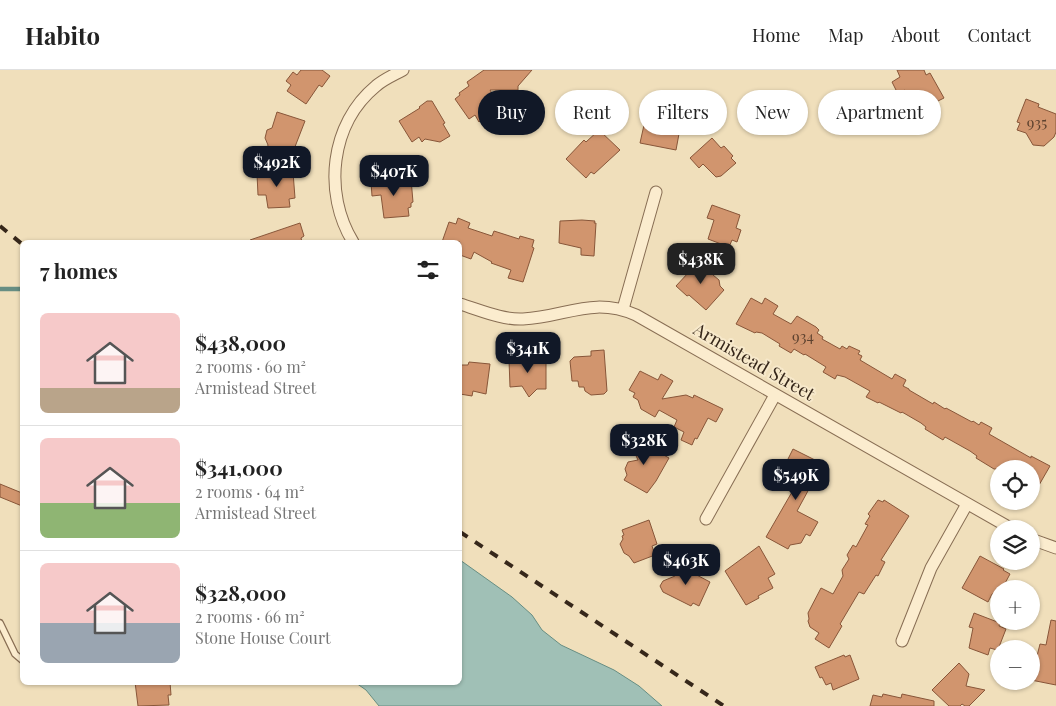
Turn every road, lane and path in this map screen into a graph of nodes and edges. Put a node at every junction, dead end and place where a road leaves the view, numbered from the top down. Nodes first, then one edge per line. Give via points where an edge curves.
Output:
1 (403, 70) edge
2 (656, 192) dead end
3 (352, 240) edge
4 (462, 305) edge
5 (623, 309) junction
6 (775, 395) junction
7 (967, 504) junction
8 (706, 519) dead end
9 (996, 520) edge
10 (1040, 542) edge
11 (1056, 548) edge
12 (0, 623) edge
13 (902, 641) dead end
14 (20, 658) edge

1 - 3 street via 377,85 366,96 341,137 335,166 335,195 342,222
2 - 5 street
4 - 5 street, Armistead Street via 521,319 585,307
5 - 6 street, Armistead Street
6 - 7 street, Armistead Street
6 - 8 street
7 - 9 street, Armistead Street
7 - 13 street via 930,568
10 - 11 street
12 - 14 lane

